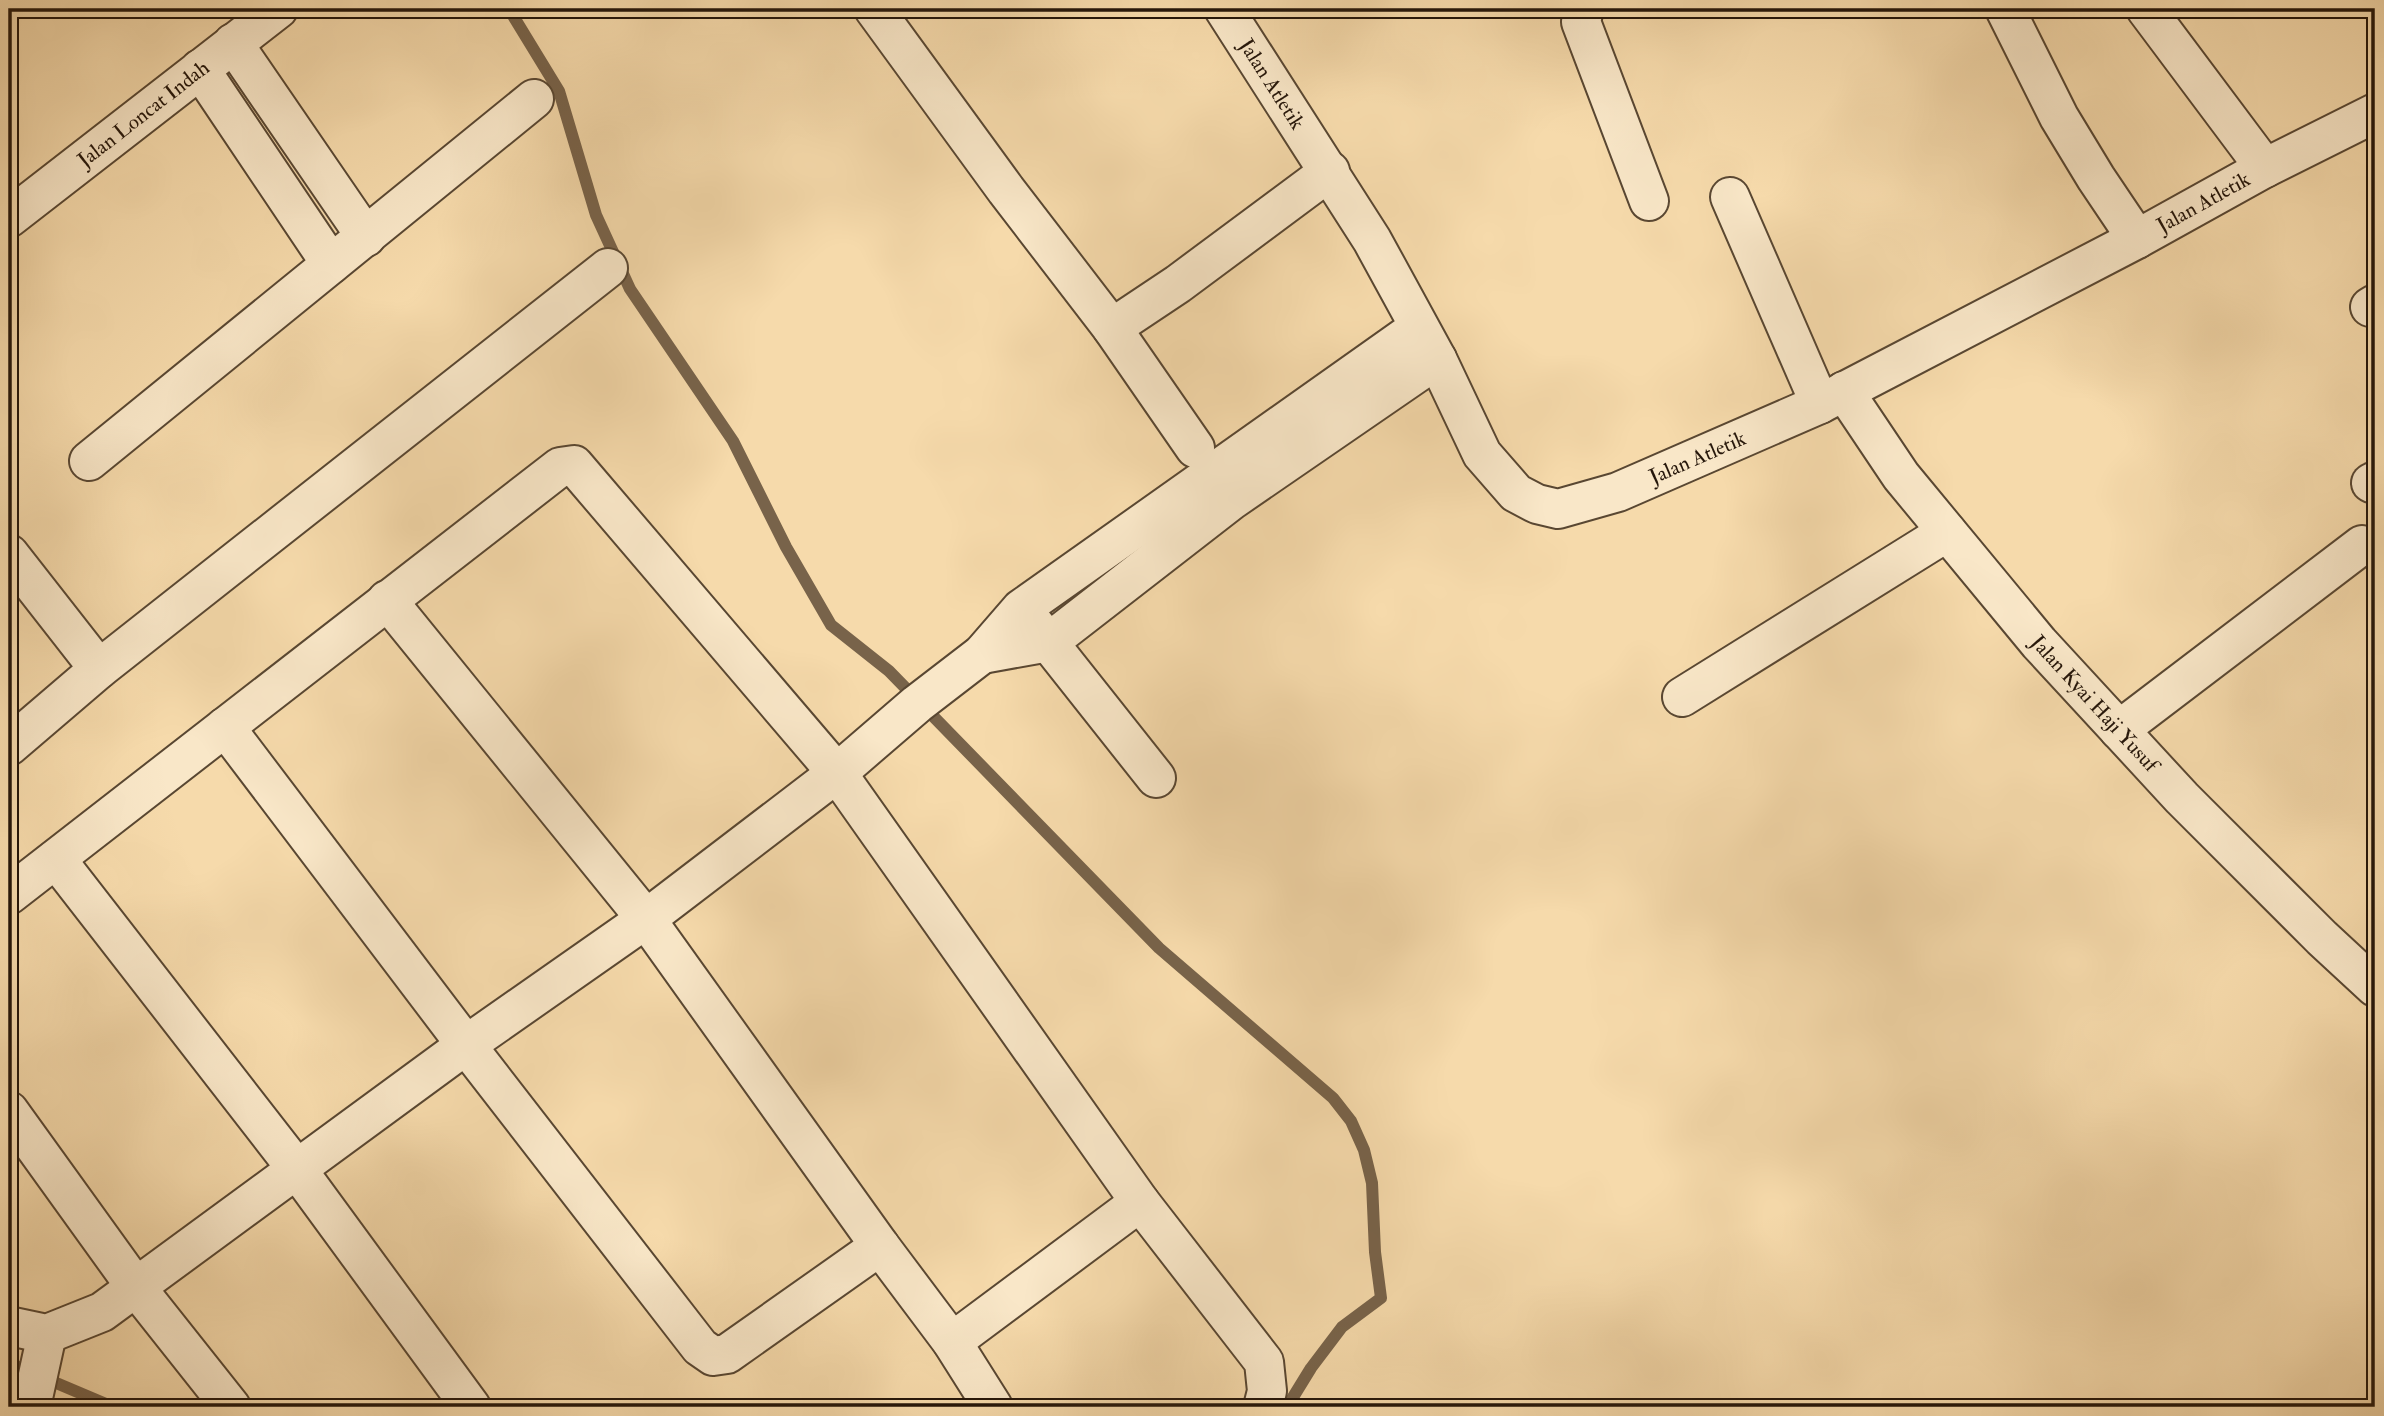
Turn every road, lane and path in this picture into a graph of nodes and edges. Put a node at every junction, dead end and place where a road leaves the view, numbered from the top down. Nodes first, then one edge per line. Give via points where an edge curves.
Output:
1 (278, 9) edge
2 (874, 9) edge
3 (1224, 9) edge
4 (1584, 9) edge
5 (2006, 9) edge
6 (2146, 9) edge
7 (233, 43) junction
8 (200, 68) junction
9 (534, 99) dead end
10 (2375, 113) edge
11 (2265, 168) junction
12 (1330, 172) junction
13 (1730, 197) dead end
14 (1649, 201) dead end
15 (9, 217) edge
16 (366, 237) junction
17 (2137, 239) junction
18 (331, 264) junction
19 (608, 268) dead end
20 (1112, 328) junction
21 (1427, 343) junction
22 (1832, 398) junction
23 (1195, 448) dead end
24 (89, 461) dead end
25 (1947, 532) junction
26 (2362, 545) dead end
27 (11, 561) edge
28 (387, 600) junction
29 (1021, 609) junction
30 (1049, 642) junction
31 (982, 654) junction
32 (99, 669) junction
33 (1682, 697) dead end
34 (225, 727) junction
35 (2119, 730) junction
36 (9, 746) edge
37 (837, 773) junction
38 (1156, 778) dead end
39 (56, 859) junction
40 (9, 895) edge
41 (646, 919) junction
42 (2375, 987) edge
43 (466, 1045) junction
44 (9, 1111) edge
45 (296, 1168) junction
46 (1140, 1202) junction
47 (880, 1246) junction
48 (135, 1286) junction
49 (9, 1326) edge
50 (45, 1342) junction
51 (952, 1342) junction
52 (32, 1401) edge
53 (231, 1407) edge
54 (471, 1407) edge
55 (993, 1407) edge
56 (1263, 1407) edge

1 - 7 street, Jalan Loncat Indah
2 - 20 street
3 - 12 street, Jalan Atletik
4 - 14 street via 1581,22
5 - 17 street via 2059,117
6 - 11 street
7 - 8 street, Jalan Loncat Indah
7 - 16 street
8 - 15 street, Jalan Loncat Indah
8 - 18 street
9 - 16 street
10 - 11 street, Jalan Atletik
11 - 17 street, Jalan Atletik
12 - 20 street
12 - 21 street, Jalan Atletik
13 - 22 street, Jalan Kyai Haji Yusuf
16 - 18 street
17 - 22 street, Jalan Atletik
18 - 24 street
19 - 32 street
20 - 23 street
21 - 22 street, Jalan Atletik via 1482,454 1516,494 1558,509 1618,492
21 - 29 street
21 - 30 street
22 - 25 street, Jalan Kyai Haji Yusuf
25 - 33 street
25 - 35 street, Jalan Kyai Haji Yusuf
26 - 35 street
27 - 32 street
28 - 34 street
28 - 37 street via 560,467 574,465
28 - 41 street
29 - 30 street
29 - 31 street
30 - 31 street
30 - 38 street
31 - 37 street
32 - 36 street
34 - 39 street
34 - 43 street
35 - 42 street, Jalan Kyai Haji Yusuf
37 - 41 street
37 - 46 street
39 - 40 street
39 - 45 street
41 - 43 street
41 - 47 street
43 - 45 street
43 - 47 street via 700,1347 713,1356 727,1354
44 - 48 street
45 - 48 street
45 - 54 street
46 - 51 street
46 - 56 street via 1264,1362 1267,1391
47 - 51 street
48 - 50 street via 102,1311
48 - 53 street
49 - 50 street
50 - 52 street
51 - 55 street

